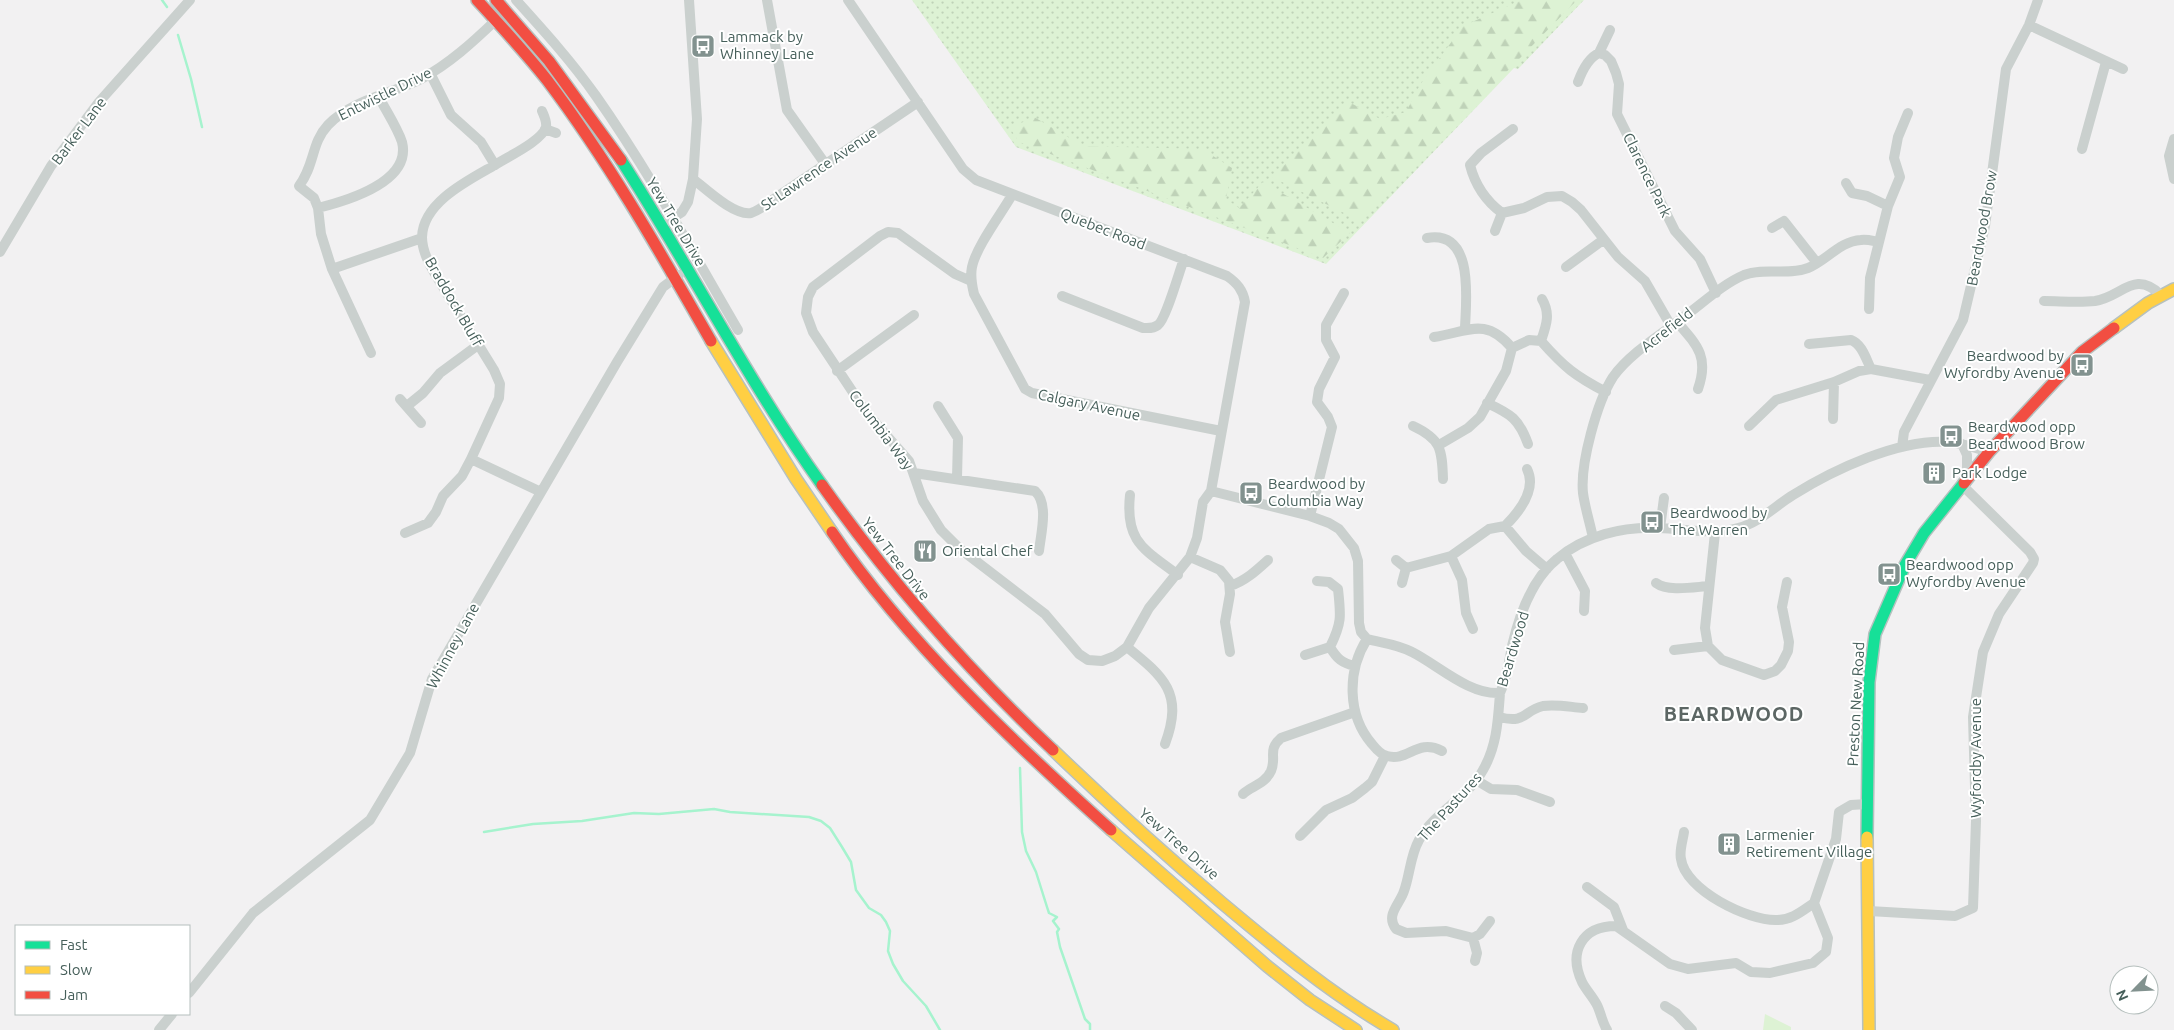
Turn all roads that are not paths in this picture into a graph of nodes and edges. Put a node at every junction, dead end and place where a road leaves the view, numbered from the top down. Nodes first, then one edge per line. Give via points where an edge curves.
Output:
1 (190, 0) edge
2 (477, 0) edge
3 (496, 0) edge
4 (516, 0) edge
5 (689, 0) edge
6 (767, 0) edge
7 (848, 0) edge
8 (2038, 0) edge
9 (506, 11) junction
10 (496, 20) junction
11 (2029, 25) junction
12 (1610, 30) dead end
13 (1599, 53) junction
14 (2106, 62) junction
15 (2123, 70) dead end
16 (430, 73) junction
17 (1578, 82) dead end
18 (379, 96) junction
19 (918, 102) junction
20 (542, 111) dead end
21 (1908, 113) dead end
22 (545, 129) junction
23 (1512, 129) dead end
24 (556, 133) dead end
25 (2174, 139) edge
26 (2082, 149) dead end
27 (495, 165) junction
28 (826, 165) junction
29 (693, 179) junction
30 (2174, 179) edge
31 (1846, 183) dead end
32 (1012, 195) junction
33 (1888, 206) junction
34 (318, 208) junction
35 (1502, 213) junction
36 (673, 218) junction
37 (661, 224) junction
38 (1772, 228) dead end
39 (1495, 231) dead end
40 (648, 232) junction
41 (422, 238) junction
42 (1427, 238) dead end
43 (1603, 240) junction
44 (1880, 242) junction
45 (0, 252) edge
46 (1184, 260) junction
47 (1817, 263) junction
48 (1566, 267) dead end
49 (332, 269) junction
50 (688, 269) junction
51 (675, 277) junction
52 (971, 281) junction
53 (2174, 289) edge
54 (1344, 293) dead end
55 (1716, 293) junction
56 (2161, 295) junction
57 (1062, 296) dead end
58 (1542, 299) dead end
59 (2044, 301) dead end
60 (1870, 309) dead end
61 (914, 315) dead end
62 (1674, 324) junction
63 (1465, 328) junction
64 (738, 330) dead end
65 (1434, 337) dead end
66 (1541, 341) junction
67 (1809, 344) dead end
68 (478, 345) junction
69 (1512, 348) junction
70 (371, 354) dead end
71 (1872, 369) junction
72 (838, 371) junction
73 (1930, 380) junction
74 (1834, 382) junction
75 (1698, 389) dead end
76 (1606, 392) junction
77 (1487, 403) junction
78 (938, 406) dead end
79 (1833, 418) dead end
80 (421, 424) dead end
81 (1413, 426) dead end
82 (1749, 426) dead end
83 (1221, 431) junction
84 (1528, 444) dead end
85 (1962, 444) junction
86 (1439, 445) junction
87 (1902, 447) junction
88 (1989, 452) junction
89 (471, 459) junction
90 (1527, 469) dead end
91 (914, 473) junction
92 (957, 478) junction
93 (1443, 479) dead end
94 (1965, 483) junction
95 (1211, 491) junction
96 (541, 492) junction
97 (1130, 495) dead end
98 (1664, 498) dead end
99 (1310, 516) junction
100 (1505, 526) junction
101 (1660, 528) junction
102 (405, 533) dead end
103 (1715, 533) junction
104 (859, 537) junction
105 (1593, 538) junction
106 (845, 549) junction
107 (1039, 551) dead end
108 (1565, 552) junction
109 (1451, 556) junction
110 (1190, 557) junction
111 (1268, 560) dead end
112 (1396, 560) dead end
113 (1406, 568) junction
114 (1547, 569) junction
115 (1178, 575) junction
116 (1317, 581) dead end
117 (1402, 582) dead end
118 (1656, 582) dead end
119 (1787, 582) dead end
120 (1230, 586) junction
121 (1709, 586) junction
122 (1584, 611) dead end
123 (1473, 630) dead end
124 (1367, 639) junction
125 (1708, 646) junction
126 (1127, 647) junction
127 (1330, 647) junction
128 (1674, 650) dead end
129 (1230, 652) dead end
130 (1305, 655) dead end
131 (1355, 666) junction
132 (985, 684) junction
133 (1500, 693) junction
134 (972, 696) junction
135 (1583, 708) dead end
136 (1355, 712) junction
137 (1499, 717) junction
138 (1165, 744) dead end
139 (1442, 750) dead end
140 (1385, 756) junction
141 (1476, 780) junction
142 (1243, 794) dead end
143 (1550, 802) dead end
144 (1867, 804) junction
145 (1684, 832) dead end
146 (1300, 836) dead end
147 (1587, 887) dead end
148 (1814, 902) junction
149 (1869, 911) junction
150 (1490, 921) dead end
151 (1623, 930) junction
152 (1473, 938) junction
153 (1475, 961) dead end
154 (1326, 989) junction
155 (190, 992) edge
156 (1314, 1004) junction
157 (1665, 1006) dead end
158 (171, 1015) edge
159 (159, 1030) edge
160 (1356, 1030) edge
161 (1393, 1030) edge
162 (1607, 1030) edge
163 (1692, 1030) edge
164 (1869, 1030) edge

1 - 45 street, Barker Lane via 99,102 51,166
2 - 10 highway, Yew Tree Drive
3 - 9 highway, Yew Tree Drive
4 - 36 street via 596,96
5 - 29 street via 697,119
6 - 28 street via 787,110
7 - 19 street, Quebec Road
8 - 11 street, Beardwood Brow
9 - 10 highway
9 - 37 highway, Yew Tree Drive via 565,80
10 - 16 street, Entwistle Drive via 473,42
10 - 40 highway, Yew Tree Drive via 555,89
11 - 14 street
11 - 73 street, Beardwood Brow via 2006,69 1985,226 1963,320
12 - 13 street
13 - 17 street via 1583,69
13 - 55 street, Clarence Park via 1611,61 1616,73 1619,84 1617,114 1675,231 1700,259
14 - 15 street
14 - 26 street
16 - 18 street, Entwistle Drive
16 - 27 street via 451,115 481,142
18 - 34 street, Entwistle Drive via 342,114 318,139 312,165 299,186 314,198
18 - 34 street via 402,141 403,152 397,168 383,183 358,197
19 - 28 street, St Lawrence Avenue
19 - 32 street, Quebec Road via 970,176
20 - 22 street
21 - 33 street via 1894,158 1900,177
22 - 24 street
22 - 27 street, Braddock Bluff via 532,142
23 - 35 street via 1470,165 1473,177 1489,203
25 - 30 street via 2169,156
27 - 41 street, Braddock Bluff via 454,189 442,200 427,220
28 - 29 street, St Lawrence Avenue via 751,213 729,206
29 - 36 street via 688,202
31 - 33 street via 1852,193
32 - 46 street, Quebec Road
32 - 52 street via 978,253 972,266
33 - 44 street
34 - 49 street
35 - 39 street
35 - 43 street via 1524,208 1547,197 1562,196 1581,210
36 - 37 street
36 - 64 street
37 - 40 street
37 - 50 highway, Yew Tree Drive
38 - 47 street via 1784,221
40 - 51 highway, Yew Tree Drive
41 - 49 street
41 - 68 street, Braddock Bluff via 430,266
42 - 63 street via 1436,236 1444,239 1455,247 1461,257 1467,279
43 - 48 street
43 - 62 street via 1645,282 1658,308
44 - 47 street, Acrefield via 1851,242
44 - 60 street via 1870,278
46 - 57 street via 1165,314 1160,323 1150,328
46 - 83 street, Quebec Road via 1227,276 1244,294
47 - 55 street, Acrefield via 1791,272 1745,274
49 - 70 street
50 - 51 street, Whinney Lane
50 - 104 highway, Yew Tree Drive via 770,406
51 - 96 street, Whinney Lane via 663,287
51 - 106 highway, Yew Tree Drive via 798,482
52 - 72 street, Columbia Way via 955,274 898,233 888,232 880,236 817,283 808,296 806,313 809,324
52 - 83 street, Calgary Avenue via 974,294 1025,389
53 - 56 highway, Preston New Road
54 - 99 street via 1326,326 1326,340 1335,357 1319,389 1317,402 1332,427
55 - 62 street, Acrefield
56 - 59 street via 2154,288 2139,283 2094,301
56 - 88 highway, Preston New Road via 2082,352
58 - 66 street via 1548,319
61 - 72 street
62 - 75 street via 1696,344 1701,354 1703,365
62 - 76 street, Acrefield via 1626,363
63 - 65 street
63 - 69 street via 1486,328 1504,338
66 - 69 street via 1529,340
66 - 76 street via 1575,376
67 - 71 street via 1851,340 1856,342
68 - 80 street via 440,373 423,393 404,402
68 - 89 street, Braddock Bluff via 500,384 498,398
69 - 77 street via 1506,371
71 - 73 street
71 - 74 street
72 - 91 street, Columbia Way via 866,412 909,461
73 - 87 street, Beardwood Brow via 1904,432
74 - 79 street
74 - 82 street via 1776,400
76 - 105 street, Acrefield via 1590,437 1583,474 1583,493
77 - 84 street via 1516,419
77 - 86 street via 1480,417 1468,428
78 - 92 street via 958,438
81 - 86 street via 1434,438
83 - 95 street, Quebec Road
85 - 87 street, Beardwood via 1938,442
85 - 88 street, Beardwood
85 - 94 street via 1967,456
86 - 93 street
87 - 103 street, Beardwood via 1818,480 1748,524
88 - 94 highway, Preston New Road
89 - 96 street
89 - 102 street via 428,522
90 - 100 street via 1531,481 1525,498
91 - 92 street
91 - 126 street, Columbia Way via 930,514 950,540 1045,614 1079,654 1088,660 1102,661
92 - 107 street via 1035,491 1043,504
94 - 144 highway, Preston New Road via 1924,533 1905,565 1875,634 1869,682
94 - 149 street, Wyfordby Avenue via 2034,559 1999,614 1983,652 1973,718 1976,822 1973,908 1955,916
95 - 99 street
95 - 110 street via 1204,502
96 - 155 street, Whinney Lane via 432,679 410,752 370,820 253,913
97 - 115 street via 1128,511 1134,537 1140,546
98 - 101 street
99 - 124 street via 1339,529 1354,548 1358,560 1359,622
100 - 109 street via 1489,529
100 - 114 street
101 - 103 street, Beardwood
101 - 105 street, Beardwood via 1625,530
103 - 121 street
104 - 106 highway
104 - 132 highway, Yew Tree Drive via 908,599
105 - 108 street, Beardwood
106 - 134 highway, Yew Tree Drive via 892,608
108 - 114 street, Beardwood
108 - 122 street via 1586,592
109 - 113 street
109 - 123 street via 1462,580 1466,613
110 - 115 street
110 - 120 street via 1220,570
111 - 120 street via 1248,578
112 - 113 street
113 - 117 street
114 - 133 street, Beardwood via 1530,595 1516,629
115 - 126 street via 1149,608
116 - 127 street via 1329,582 1338,590 1341,619
118 - 121 street via 1670,587
119 - 125 street via 1782,606 1788,651 1775,671 1764,675 1722,660
120 - 129 street via 1225,622
121 - 125 street via 1705,628
124 - 131 street
124 - 133 street, Beardwood via 1397,645 1452,677 1490,694
125 - 128 street
126 - 138 street via 1157,672 1168,692 1172,713
127 - 130 street
127 - 131 street via 1336,658
131 - 136 street
132 - 134 highway
132 - 154 highway, Yew Tree Drive via 1159,848
133 - 137 street, The Pastures
134 - 156 highway, Yew Tree Drive via 1142,858
135 - 137 street via 1552,705 1540,707 1522,718
136 - 140 street via 1368,739
136 - 142 street via 1281,738 1272,751 1271,771 1263,782
137 - 141 street, The Pastures via 1490,757
139 - 140 street via 1422,746 1395,757
140 - 146 street via 1372,782 1352,798 1326,810
141 - 143 street via 1491,789 1517,790
141 - 152 street, The Pastures via 1419,840 1404,893 1392,917 1394,926 1401,931 1446,931
144 - 148 street via 1850,805 1839,812 1836,838
144 - 149 highway, Preston New Road
145 - 148 street via 1681,860 1690,878 1726,904 1751,916 1778,920 1790,918
147 - 151 street via 1614,907
148 - 151 street via 1828,938 1826,952 1813,963 1770,973 1751,972 1736,963 1688,969 1670,964
149 - 164 highway, Preston New Road
150 - 152 street
151 - 162 street via 1616,926 1595,929 1578,947 1578,970 1582,982 1598,1006
152 - 153 street via 1477,953
154 - 156 highway
154 - 161 highway, Yew Tree Drive
156 - 160 highway, Yew Tree Drive
157 - 163 street
158 - 159 street

